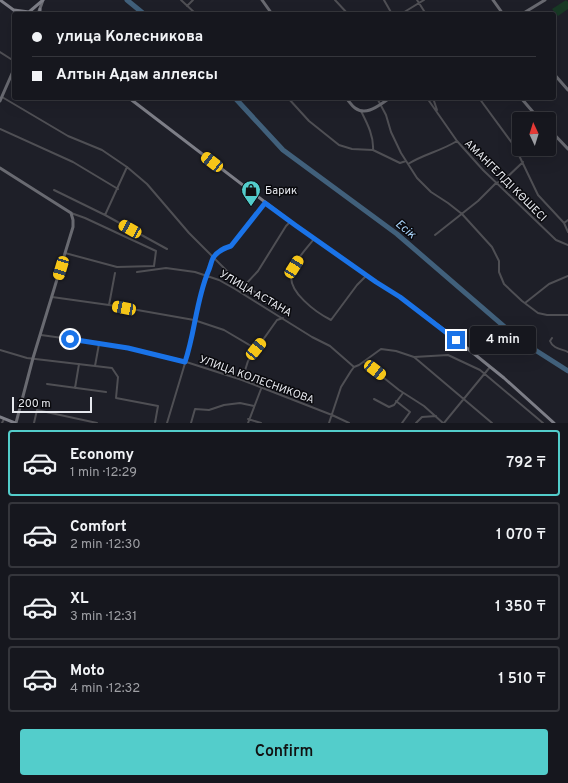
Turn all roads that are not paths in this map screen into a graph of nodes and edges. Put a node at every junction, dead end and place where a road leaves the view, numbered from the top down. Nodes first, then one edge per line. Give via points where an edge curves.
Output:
1 (0, 0) edge
2 (43, 0) edge
3 (181, 0) edge
4 (193, 0) edge
5 (262, 0) edge
6 (335, 0) edge
7 (384, 0) edge
8 (417, 0) edge
9 (424, 0) edge
10 (493, 0) edge
11 (542, 1) edge
12 (419, 3) junction
13 (187, 6) junction
14 (14, 10) joint
15 (39, 12) edge
16 (194, 12) edge
17 (271, 12) edge
18 (346, 12) edge
19 (391, 12) edge
20 (404, 12) edge
21 (425, 12) edge
22 (502, 12) edge
23 (525, 12) edge
24 (0, 52) edge
25 (12, 60) edge
26 (12, 74) edge
27 (556, 76) edge
28 (568, 90) edge
29 (2, 97) junction
30 (132, 100) edge
31 (290, 100) edge
32 (348, 100) edge
33 (378, 100) edge
34 (387, 100) edge
35 (428, 100) edge
36 (434, 100) edge
37 (480, 100) edge
38 (523, 100) edge
39 (0, 101) edge
40 (381, 104) junction
41 (361, 111) junction
42 (534, 112) edge
43 (438, 113) junction
44 (0, 129) edge
45 (556, 136) edge
46 (457, 142) junction
47 (568, 149) edge
48 (373, 150) junction
49 (406, 160) junction
50 (523, 162) junction
51 (408, 164) junction
52 (127, 167) junction
53 (0, 168) edge
54 (496, 183) junction
55 (118, 189) junction
56 (54, 190) dead end
57 (265, 203) junction
58 (71, 213) junction
59 (462, 214) junction
60 (105, 215) junction
61 (568, 220) edge
62 (290, 222) junction
63 (564, 223) junction
64 (568, 232) edge
65 (435, 235) dead end
66 (314, 239) junction
67 (568, 245) edge
68 (167, 249) dead end
69 (65, 253) junction
70 (213, 257) junction
71 (137, 272) dead end
72 (115, 273) dead end
73 (207, 275) junction
74 (366, 276) junction
75 (568, 276) edge
76 (245, 285) junction
77 (52, 297) junction
78 (524, 303) junction
79 (109, 305) junction
80 (276, 310) dead end
81 (568, 315) edge
82 (283, 318) junction
83 (194, 320) junction
84 (41, 335) junction
85 (552, 338) dead end
86 (99, 344) junction
87 (256, 349) junction
88 (0, 350) edge
89 (568, 352) edge
90 (414, 357) junction
91 (33, 358) junction
92 (185, 362) junction
93 (364, 362) junction
94 (79, 364) junction
95 (95, 366) junction
96 (490, 366) junction
97 (354, 367) junction
98 (485, 374) junction
99 (242, 380) junction
100 (47, 384) dead end
101 (75, 388) junction
102 (261, 388) junction
103 (106, 392) dead end
104 (403, 392) junction
105 (374, 399) dead end
106 (464, 399) junction
107 (396, 401) junction
108 (254, 406) junction
109 (332, 415) junction
110 (436, 416) junction
111 (0, 417) edge
112 (248, 419) junction
113 (3, 421) edge
114 (416, 422) edge
115 (16, 423) edge
116 (34, 423) edge
117 (97, 423) edge
118 (155, 423) edge
119 (167, 423) edge
120 (191, 423) edge
121 (248, 423) edge
122 (261, 423) edge
123 (329, 423) edge
124 (349, 423) edge
125 (402, 423) edge
126 (444, 423) edge
127 (492, 423) edge
128 (543, 423) edge
129 (554, 423) edge

1 - 14 main road
2 - 14 main road via 29,12
2 - 15 main road
3 - 13 street
4 - 13 street
5 - 17 main road
6 - 18 street
7 - 19 street
8 - 12 street
9 - 12 street
10 - 22 main road
11 - 23 main road
12 - 20 street
12 - 21 street
13 - 16 street
24 - 25 street
26 - 29 main road
27 - 28 main road
29 - 39 main road
29 - 52 street via 68,136 102,150
30 - 57 main road
31 - 48 street via 309,121 339,145 352,149
32 - 41 main road
33 - 40 street
34 - 40 main road
35 - 43 street, АМАНГЕЛДІ КӨШЕСІ
36 - 43 street
37 - 50 street
38 - 42 main road
40 - 41 main road via 368,111
40 - 49 street via 391,132
41 - 48 street via 372,135
43 - 46 street, АМАНГЕЛДІ КӨШЕСІ
44 - 55 street via 73,162
45 - 47 main road
46 - 51 street
46 - 54 street, АМАНГЕЛДІ КӨШЕСІ
48 - 49 street via 400,163
49 - 51 street
50 - 54 street
50 - 63 street via 538,195
51 - 59 street via 422,185
52 - 55 street
52 - 70 street via 147,184
53 - 58 main road
54 - 59 street
54 - 67 street, АМАНГЕЛДІ КӨШЕСІ via 556,240
55 - 60 street
56 - 60 street
57 - 62 main road
57 - 70 street via 231,246
58 - 69 main road via 73,227
58 - 69 street via 156,251 154,266 117,267
59 - 65 street
59 - 78 street via 495,251 504,284
60 - 68 street
61 - 63 street
62 - 66 main road
62 - 76 street via 258,271
63 - 64 street
66 - 74 main road
66 - 74 street via 294,267 291,280 294,290 320,315 331,320
69 - 77 main road
70 - 73 street
70 - 76 street
71 - 73 street, УЛИЦА АСТАНА via 166,268
72 - 79 street
73 - 82 street, УЛИЦА АСТАНА
73 - 83 street
74 - 96 main road via 400,297
75 - 78 street via 549,284
76 - 80 street
77 - 79 street
77 - 84 main road
78 - 81 street via 538,313
79 - 83 street
82 - 87 street via 277,320
82 - 97 street, УЛИЦА АСТАНА via 330,346
83 - 87 street via 224,330
83 - 92 street
84 - 86 street, УЛИЦА КОЛЕСНИКОВА
84 - 91 main road
85 - 89 street via 551,344
86 - 92 street, УЛИЦА КОЛЕСНИКОВА via 128,348
86 - 95 street
87 - 99 street via 248,361
88 - 91 street
90 - 93 street via 381,349
90 - 98 street via 448,355 474,366
90 - 106 street
91 - 94 street
91 - 115 main road
92 - 99 street, УЛИЦА КОЛЕСНИКОВА
92 - 119 street
93 - 97 street
93 - 104 street
94 - 95 street
94 - 101 street
95 - 118 street via 112,368 118,377 116,398 158,406
96 - 98 street
96 - 129 main road
97 - 109 street via 341,387
98 - 106 street
98 - 128 street
99 - 102 street, УЛИЦА КОЛЕСНИКОВА
100 - 101 street
101 - 103 street
102 - 108 street
102 - 109 street, УЛИЦА КОЛЕСНИКОВА
104 - 107 street
104 - 110 street
105 - 107 street via 389,407
106 - 126 street
106 - 127 street
107 - 125 street via 410,412
108 - 112 street
108 - 120 street via 240,404 224,405 209,410 195,409
109 - 123 street
109 - 124 street, УЛИЦА КОЛЕСНИКОВА
110 - 114 street via 422,417
110 - 126 street
111 - 113 main road
112 - 121 street
112 - 122 street
113 - 115 main road
116 - 117 street via 37,410

